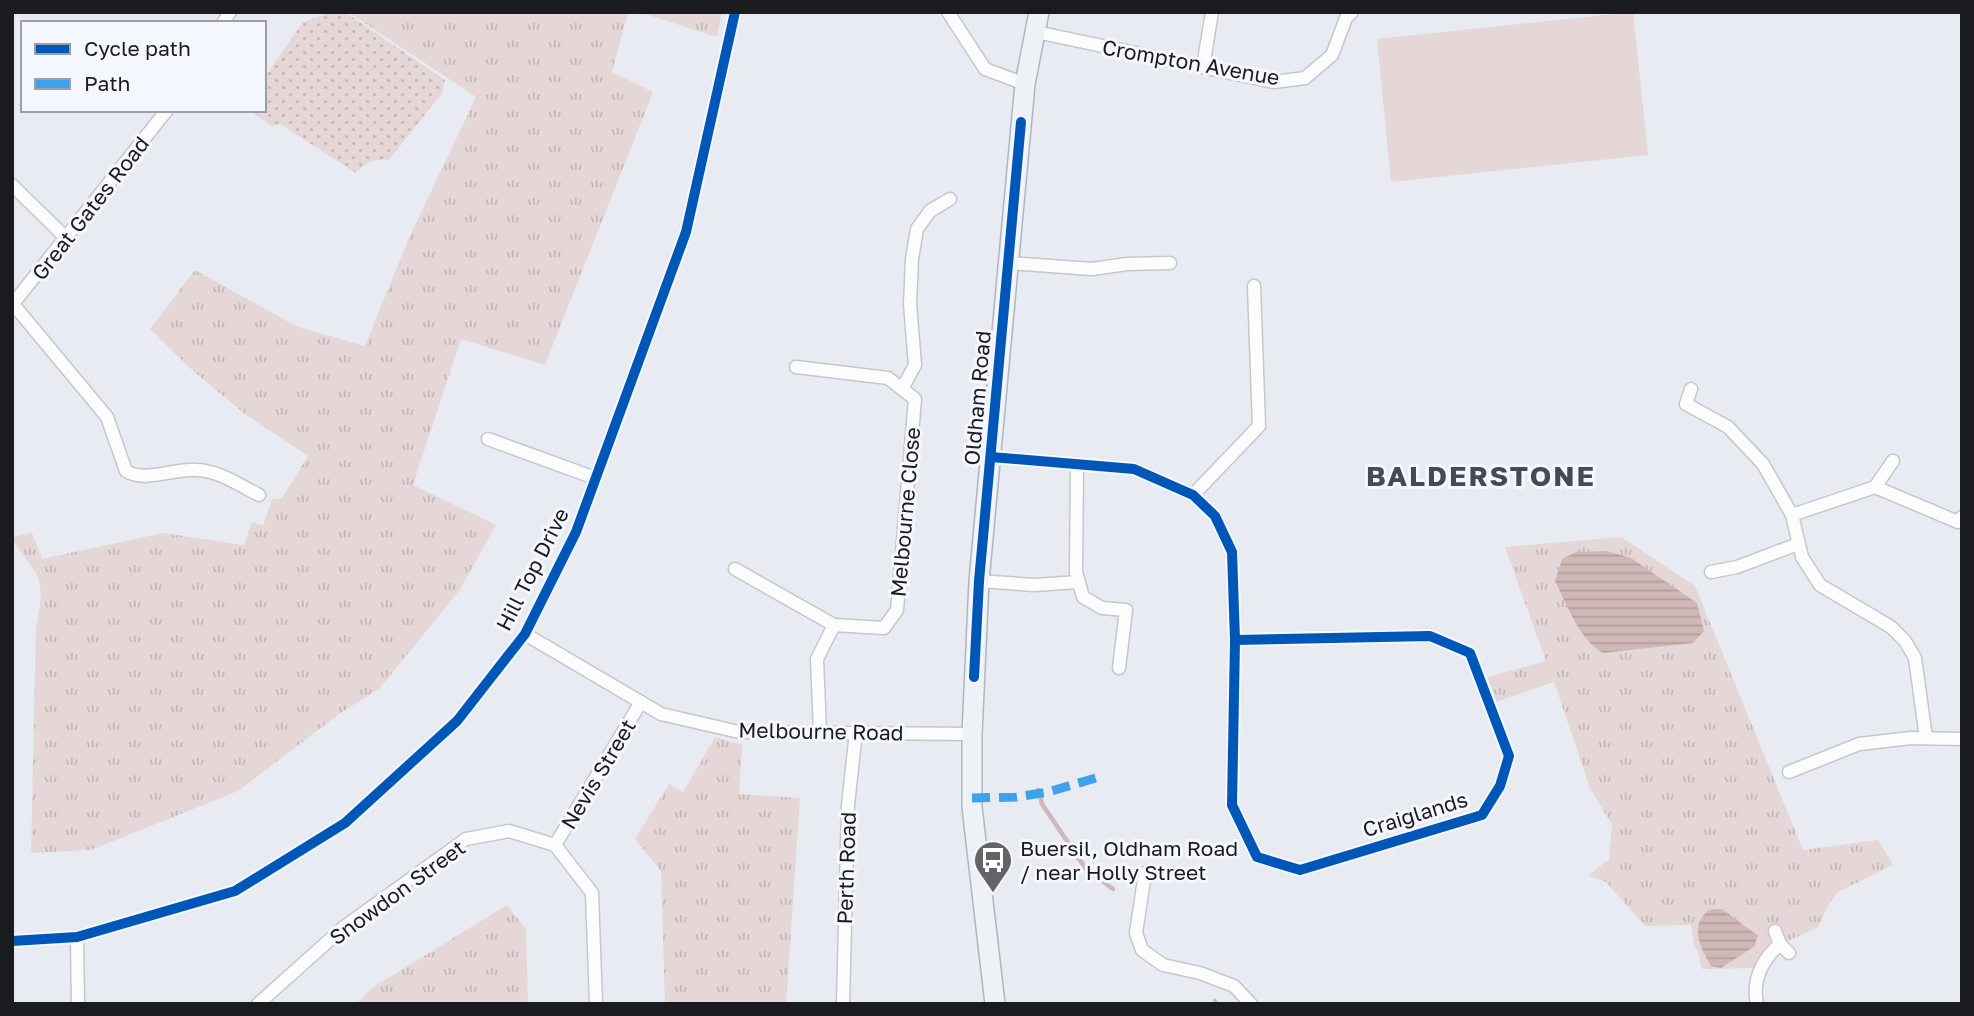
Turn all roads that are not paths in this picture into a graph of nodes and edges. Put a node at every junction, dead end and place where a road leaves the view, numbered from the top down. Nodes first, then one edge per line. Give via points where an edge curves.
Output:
1 (735, 12) edge
2 (948, 12) edge
3 (1039, 12) edge
4 (1212, 12) edge
5 (1352, 12) edge
6 (1036, 32) junction
7 (1203, 67) junction
8 (1025, 84) junction
9 (165, 112) edge
10 (12, 185) edge
11 (950, 199) dead end
12 (65, 237) junction
13 (1009, 263) junction
14 (1170, 263) dead end
15 (1254, 286) dead end
16 (13, 304) edge
17 (796, 367) dead end
18 (902, 389) junction
19 (1691, 389) dead end
20 (488, 439) dead end
21 (991, 457) junction
22 (1893, 461) dead end
23 (1077, 464) junction
24 (595, 478) junction
25 (1875, 487) junction
26 (259, 495) dead end
27 (1192, 495) junction
28 (1792, 515) junction
29 (1959, 523) edge
30 (1798, 544) junction
31 (735, 569) dead end
32 (1711, 572) dead end
33 (979, 581) junction
34 (1079, 582) junction
35 (834, 625) junction
36 (525, 634) junction
37 (1235, 639) junction
38 (1119, 668) dead end
39 (641, 702) junction
40 (856, 732) junction
41 (820, 733) junction
42 (972, 734) junction
43 (1926, 738) junction
44 (1962, 739) edge
45 (1788, 772) dead end
46 (555, 845) junction
47 (1144, 873) dead end
48 (1776, 931) dead end
49 (77, 937) junction
50 (12, 941) edge
51 (78, 1004) edge
52 (258, 1004) edge
53 (596, 1004) edge
54 (843, 1004) edge
55 (995, 1004) edge
56 (1251, 1004) edge
57 (1757, 1004) edge

1 - 24 street, Hill Top Drive via 686,232
2 - 8 street via 985,69
3 - 6 main road, Oldham Road
4 - 7 street
5 - 7 street, Crompton Avenue via 1332,55 1305,78 1274,82
6 - 7 street, Crompton Avenue
6 - 8 main road, Oldham Road
8 - 13 main road, Oldham Road
9 - 12 street, Great Gates Road
10 - 12 street
11 - 18 street via 930,211 917,229 910,304 915,365
12 - 16 street, Great Gates Road
13 - 14 street via 1092,269
13 - 21 main road, Oldham Road
15 - 27 street via 1259,426
16 - 26 street via 107,417 126,471 138,475 196,470 218,473
17 - 18 street via 888,378
18 - 35 street, Melbourne Close via 915,400 897,610 884,628
19 - 28 street via 1686,404 1728,428 1763,464
20 - 24 street
21 - 23 street, Craiglands
21 - 33 main road, Oldham Road
22 - 25 street
23 - 27 street, Craiglands via 1134,470
23 - 34 street
24 - 36 street, Hill Top Drive via 576,532
25 - 28 street
25 - 29 street
27 - 37 street, Craiglands via 1215,516 1232,552
28 - 30 street
30 - 32 street via 1737,568
30 - 43 street via 1820,585 1891,626 1905,641 1915,658
31 - 35 street
33 - 34 street
33 - 42 main road, Oldham Road
34 - 38 street via 1083,597 1102,608 1126,610
35 - 41 street via 817,659
36 - 39 street, Melbourne Road
36 - 49 street, Hill Top Drive via 457,721 345,823 235,891
37 - 37 street, Craiglands via 1430,636 1470,653 1509,756 1500,786 1482,815 1300,870 1257,857 1232,805
39 - 41 street, Melbourne Road via 661,713 739,732
39 - 46 street, Nevis Street
40 - 41 street, Melbourne Road
40 - 42 street, Melbourne Road
40 - 54 street, Perth Road via 848,805
42 - 55 main road, Oldham Road via 972,807
43 - 44 street
43 - 45 street via 1859,744
46 - 52 street, Snowdon Street via 509,831 466,839 344,927
46 - 53 street via 592,893
47 - 56 street via 1136,933 1142,950 1163,965 1234,986
48 - 57 street via 1784,948 1767,956 1760,969
49 - 50 street, Hill Top Drive
49 - 51 street

